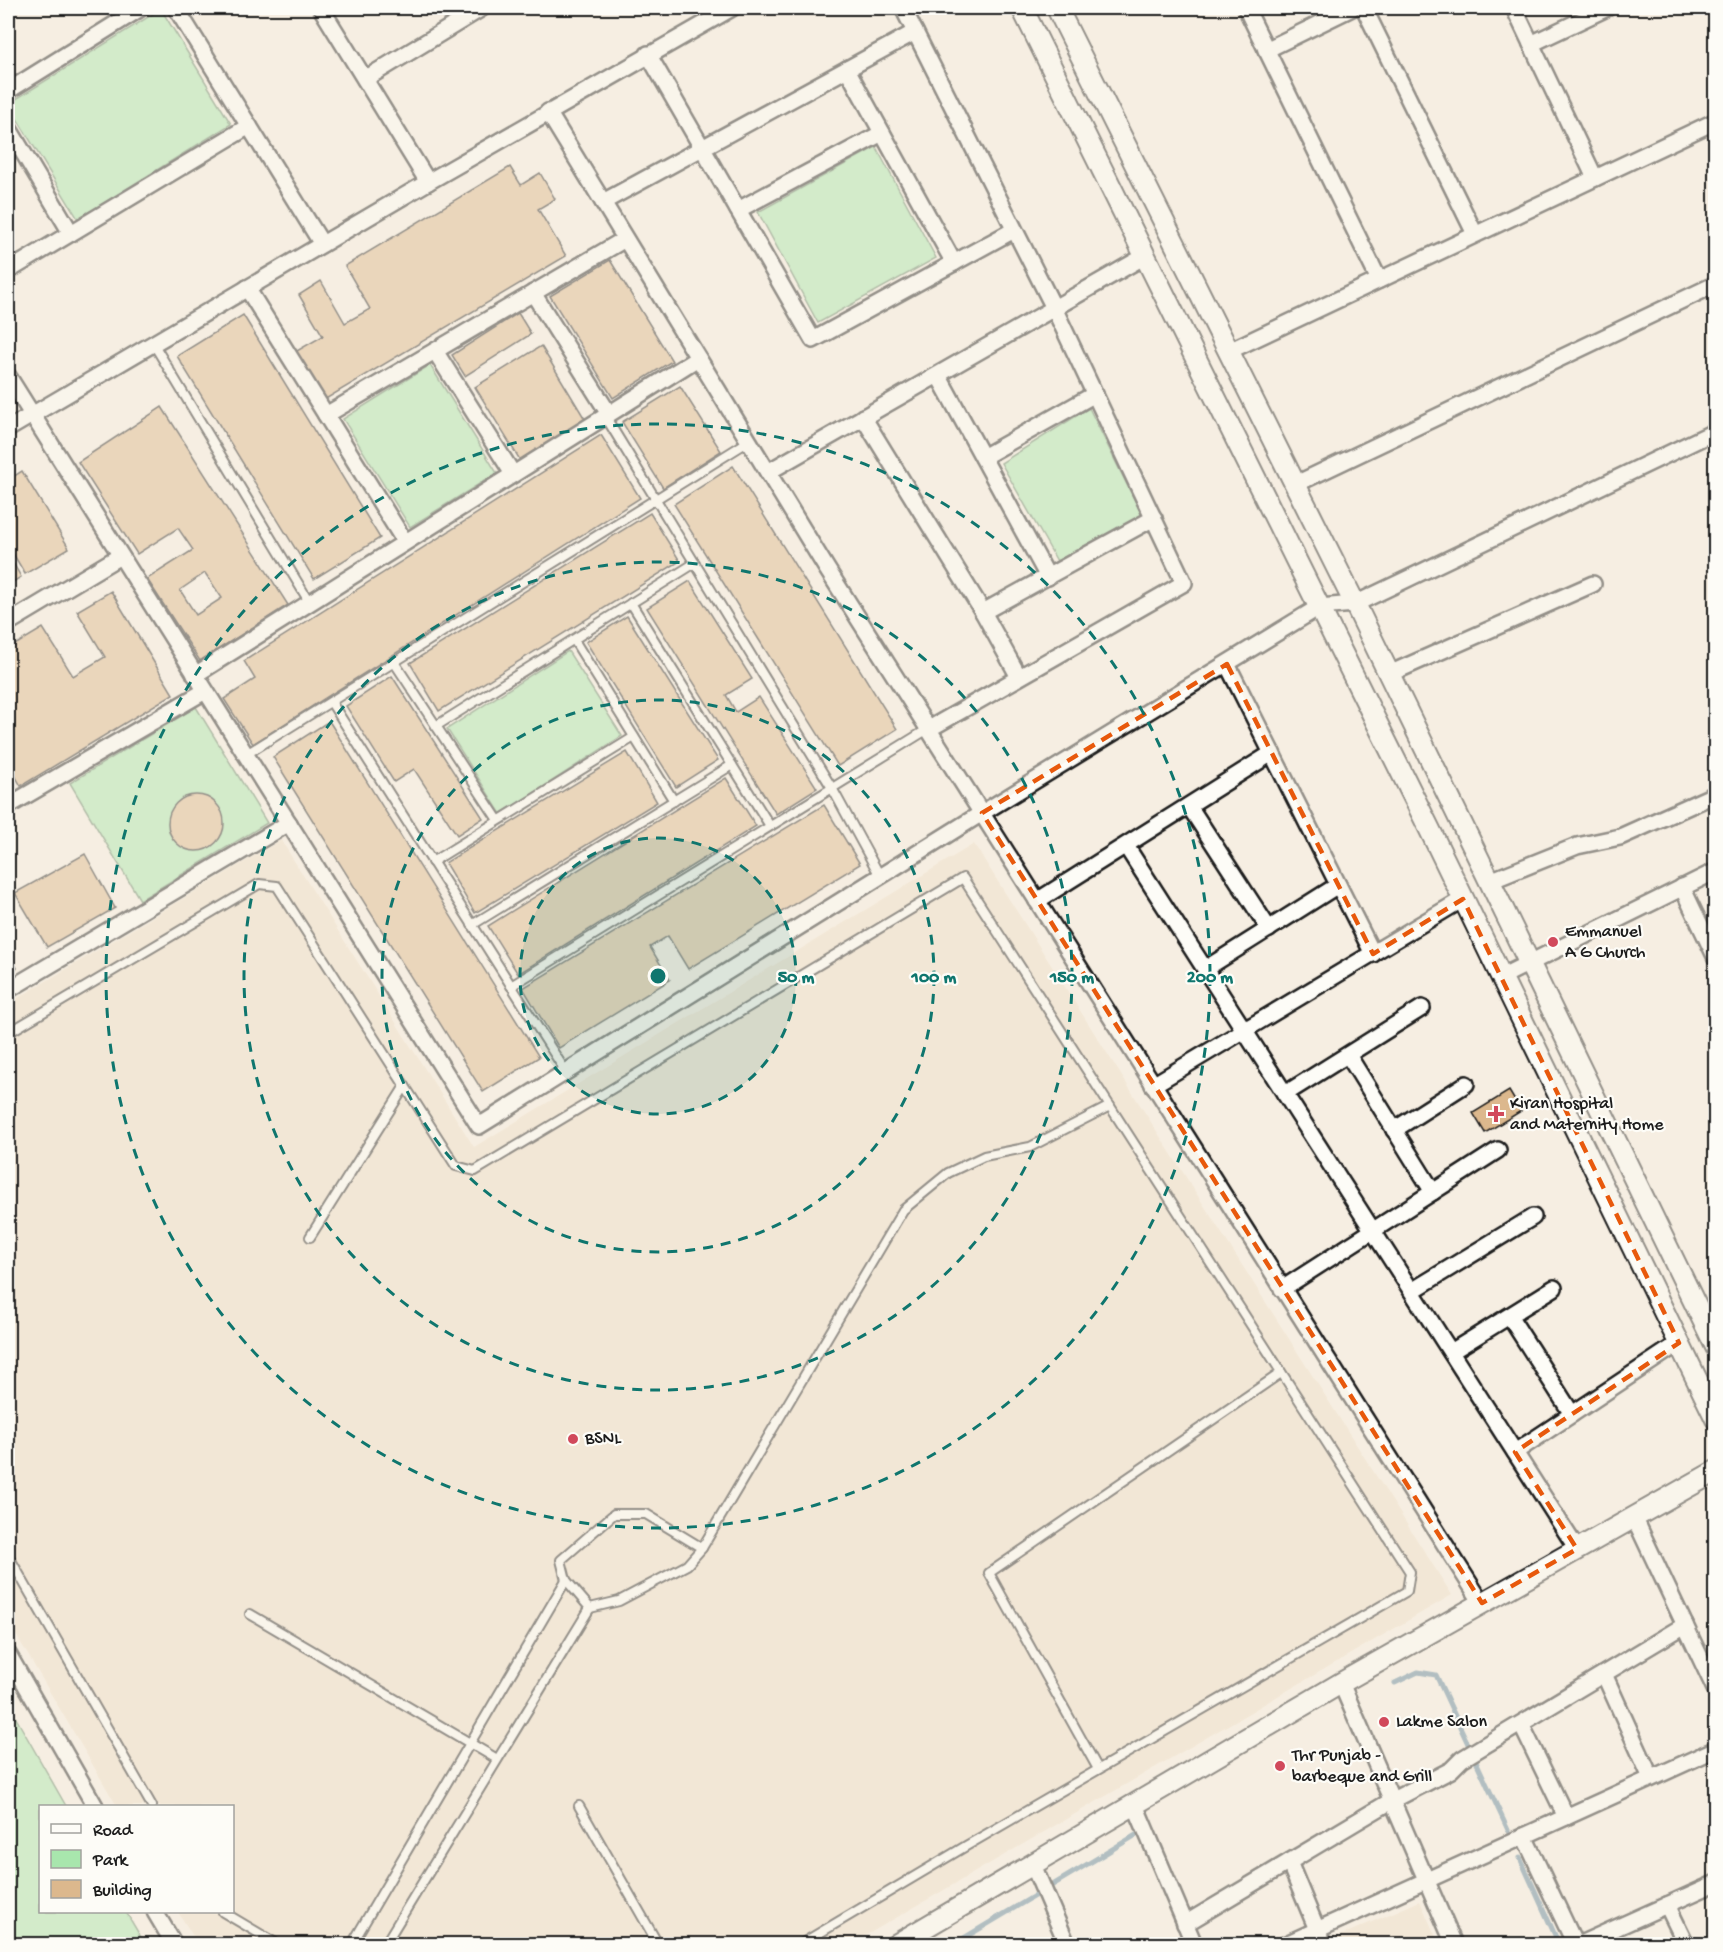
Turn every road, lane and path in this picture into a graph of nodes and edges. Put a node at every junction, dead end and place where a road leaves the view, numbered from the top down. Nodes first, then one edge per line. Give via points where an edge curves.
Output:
1 (141, 8) edge
2 (176, 8) edge
3 (321, 8) edge
4 (482, 8) edge
5 (732, 8) edge
6 (903, 8) edge
7 (1022, 8) edge
8 (1057, 8) edge
9 (1246, 8) edge
10 (1352, 8) edge
11 (1364, 8) edge
12 (1514, 8) edge
13 (1607, 8) edge
14 (915, 32) junction
15 (1531, 44) junction
16 (1266, 50) junction
17 (648, 54) junction
18 (847, 69) junction
19 (365, 79) junction
20 (8, 91) edge
21 (548, 112) junction
22 (1716, 121) edge
23 (249, 126) junction
24 (8, 127) edge
25 (882, 133) junction
26 (702, 148) junction
27 (1596, 178) junction
28 (428, 182) junction
29 (603, 202) junction
30 (738, 210) junction
31 (1014, 230) junction
32 (71, 232) junction
33 (1475, 234) junction
34 (626, 239) junction
35 (322, 244) junction
36 (1145, 256) junction
37 (954, 263) junction
38 (8, 271) edge
39 (1378, 280) junction
40 (1716, 284) edge
41 (247, 288) junction
42 (533, 293) junction
43 (1054, 308) junction
44 (153, 344) junction
45 (435, 351) junction
46 (1229, 351) junction
47 (698, 358) junction
48 (938, 375) junction
49 (8, 376) edge
50 (1095, 394) junction
51 (32, 415) junction
52 (326, 415) junction
53 (607, 415) junction
54 (863, 417) junction
55 (8, 429) edge
56 (1716, 431) edge
57 (749, 441) junction
58 (983, 457) junction
59 (768, 472) junction
60 (513, 474) junction
61 (1296, 484) junction
62 (655, 499) junction
63 (1154, 518) junction
64 (405, 542) junction
65 (120, 556) junction
66 (695, 563) junction
67 (1048, 577) junction
68 (1593, 584) dead end
69 (310, 603) junction
70 (631, 603) junction
71 (1355, 604) junction
72 (1319, 607) junction
73 (983, 612) junction
74 (8, 622) edge
75 (574, 640) junction
76 (394, 662) junction
77 (1227, 664) junction
78 (1389, 674) junction
79 (195, 675) junction
80 (1018, 677) junction
81 (205, 691) junction
82 (330, 702) junction
83 (436, 726) junction
84 (928, 729) junction
85 (634, 737) junction
86 (1272, 753) junction
87 (245, 755) junction
88 (732, 765) junction
89 (832, 788) junction
90 (1716, 794) edge
91 (674, 801) junction
92 (8, 806) edge
93 (1189, 806) junction
94 (982, 813) junction
95 (498, 820) junction
96 (289, 823) junction
97 (770, 826) junction
98 (1126, 846) junction
99 (432, 862) junction
100 (1716, 871) edge
101 (879, 877) junction
102 (1490, 881) junction
103 (1338, 885) junction
104 (1682, 887) junction
105 (1463, 899) junction
106 (1037, 901) junction
107 (472, 925) junction
108 (1269, 929) junction
109 (1373, 954) junction
110 (1716, 958) edge
111 (1530, 963) junction
112 (1205, 969) junction
113 (1501, 977) junction
114 (511, 986) junction
115 (8, 990) edge
116 (1422, 1008) dead end
117 (1244, 1030) junction
118 (8, 1033) edge
119 (1348, 1055) junction
120 (566, 1072) junction
121 (1466, 1084) dead end
122 (1154, 1085) junction
123 (405, 1086) junction
124 (1285, 1094) junction
125 (1110, 1106) junction
126 (1394, 1130) junction
127 (1498, 1150) dead end
128 (1432, 1192) junction
129 (1533, 1217) dead end
130 (1373, 1231) junction
131 (310, 1238) dead end
132 (1554, 1288) dead end
133 (1282, 1289) junction
134 (1412, 1291) junction
135 (1510, 1317) junction
136 (1679, 1343) junction
137 (1716, 1347) edge
138 (1451, 1352) junction
139 (1281, 1373) junction
140 (1572, 1414) junction
141 (1716, 1419) edge
142 (1515, 1452) junction
143 (1716, 1471) edge
144 (1634, 1517) junction
145 (702, 1548) junction
146 (1577, 1549) junction
147 (8, 1555) edge
148 (566, 1580) junction
149 (1482, 1603) junction
150 (590, 1608) junction
151 (250, 1614) dead end
152 (1685, 1625) junction
153 (8, 1654) edge
154 (1604, 1674) junction
155 (1341, 1683) junction
156 (1716, 1691) edge
157 (1521, 1724) junction
158 (470, 1743) junction
159 (1716, 1749) edge
160 (497, 1759) junction
161 (1098, 1769) junction
162 (1651, 1778) junction
163 (1391, 1801) junction
164 (94, 1805) edge
165 (151, 1805) edge
166 (1135, 1805) junction
167 (579, 1806) dead end
168 (1566, 1817) junction
169 (1524, 1836) junction
170 (1289, 1862) junction
171 (1033, 1865) junction
172 (1426, 1881) junction
173 (1716, 1883) edge
174 (1667, 1905) junction
175 (156, 1913) edge
176 (226, 1913) edge
177 (1185, 1924) junction
178 (1320, 1937) edge
179 (174, 1944) edge
180 (277, 1944) edge
181 (352, 1944) edge
182 (385, 1944) edge
183 (658, 1944) edge
184 (801, 1944) edge
185 (897, 1944) edge
186 (1067, 1944) edge
187 (1194, 1944) edge
188 (1286, 1944) edge
189 (1454, 1944) edge
190 (1575, 1944) edge
191 (1580, 1944) edge
192 (1686, 1944) edge

1 - 20 street
2 - 23 street
3 - 19 street
4 - 19 street
5 - 17 street
6 - 14 street
7 - 36 street
8 - 46 street
9 - 16 street
10 - 16 street
11 - 33 street
12 - 15 street
13 - 15 street
14 - 18 street
14 - 31 street
15 - 27 street
16 - 39 street
17 - 21 street
17 - 26 street
18 - 25 street
18 - 26 street
19 - 28 street
21 - 28 street
21 - 29 street
22 - 27 street
23 - 32 street
23 - 35 street
24 - 32 street
25 - 30 street
25 - 37 street
26 - 29 street
26 - 30 street
27 - 33 street
28 - 35 street
29 - 34 street
30 - 37 street via 813,340
31 - 37 street
31 - 43 street
32 - 38 street
33 - 39 street
34 - 42 street
34 - 47 street
35 - 41 street
36 - 43 street
36 - 72 street
39 - 46 street
40 - 61 street
41 - 44 street
41 - 52 street
42 - 45 street
42 - 53 street
43 - 48 street
43 - 50 street
44 - 51 street
44 - 69 lane
45 - 52 street
45 - 60 street
46 - 61 street
47 - 53 street
47 - 57 street
48 - 54 street
48 - 58 street
49 - 51 street
50 - 58 street
50 - 63 street
51 - 55 street
51 - 65 street
52 - 64 street
53 - 60 street
53 - 62 lane
54 - 59 street
54 - 73 street
56 - 71 street
57 - 59 street
57 - 62 lane
58 - 67 street
59 - 84 street
60 - 64 street
61 - 71 street
62 - 66 lane
62 - 76 lane
63 - 67 street
63 - 80 street via 1184,583
64 - 69 street
65 - 74 street
65 - 79 street
66 - 70 lane
66 - 89 lane
67 - 73 street
68 - 78 street
69 - 79 street
70 - 75 lane
70 - 88 lane
71 - 72 street
71 - 78 street
72 - 77 street
72 - 105 street
73 - 80 street
75 - 83 lane
75 - 85 lane
76 - 82 lane
76 - 83 lane
77 - 86 street
77 - 94 street
78 - 102 street
79 - 81 street
80 - 84 street
81 - 87 street
81 - 92 street
82 - 87 lane
82 - 99 lane
83 - 95 lane
84 - 89 lane
84 - 94 street
85 - 91 lane
85 - 95 lane
86 - 93 street
86 - 103 street
87 - 96 street
88 - 91 lane
88 - 97 lane
89 - 97 lane
89 - 101 lane
90 - 102 street via 1620,837 1577,846
91 - 107 lane
93 - 98 street
93 - 108 street
94 - 101 street
94 - 106 street
95 - 99 lane
96 - 115 street
96 - 120 street via 479,1126
97 - 114 lane
98 - 106 street
98 - 112 street
99 - 107 lane
100 - 104 street
101 - 120 street
102 - 111 street
103 - 108 street
103 - 109 street
104 - 110 street
104 - 111 street
105 - 109 street
105 - 113 street
106 - 122 street
107 - 114 lane
108 - 112 street
109 - 117 street
111 - 113 street
111 - 137 street
112 - 117 street
113 - 136 street
114 - 120 lane
116 - 119 street
117 - 122 street
117 - 124 street
118 - 123 lane via 259,884 277,886
119 - 124 street
119 - 126 street
121 - 126 street
122 - 133 street
123 - 125 lane via 456,1166 475,1171 963,878
123 - 131 lane
124 - 130 street
125 - 139 lane
125 - 145 lane via 1030,1147 984,1156 948,1173 903,1210
126 - 128 street
127 - 128 street
128 - 130 street
129 - 134 street
130 - 133 street
130 - 134 street
132 - 135 street
133 - 149 street
134 - 138 street
135 - 138 street
135 - 140 street
136 - 140 street
136 - 141 street
138 - 142 street
139 - 161 lane via 989,1573
139 - 161 lane via 1410,1572 1407,1591
140 - 142 street
142 - 146 street
143 - 144 street
144 - 146 street
144 - 152 street
145 - 148 lane via 646,1514 614,1514 561,1560
145 - 150 lane via 687,1565 619,1601
146 - 149 street
147 - 165 lane
148 - 150 lane
148 - 158 lane
149 - 155 street
150 - 160 lane
151 - 158 lane
152 - 154 street
152 - 156 street
153 - 164 street
154 - 157 street
154 - 162 street
155 - 163 street
155 - 166 street
157 - 163 street via 1465,1757 1451,1770
157 - 168 street
158 - 160 lane
158 - 181 lane
159 - 162 street
160 - 182 lane
161 - 184 lane
162 - 168 street
163 - 170 street
163 - 172 street
166 - 171 street
166 - 177 street
167 - 183 lane
168 - 169 street
169 - 172 street
169 - 190 street
170 - 177 street
170 - 178 street
171 - 185 street
171 - 186 street
172 - 178 street
172 - 189 street
173 - 174 street
174 - 191 street
174 - 192 street
175 - 179 street
176 - 180 lane
177 - 187 street
178 - 188 street

